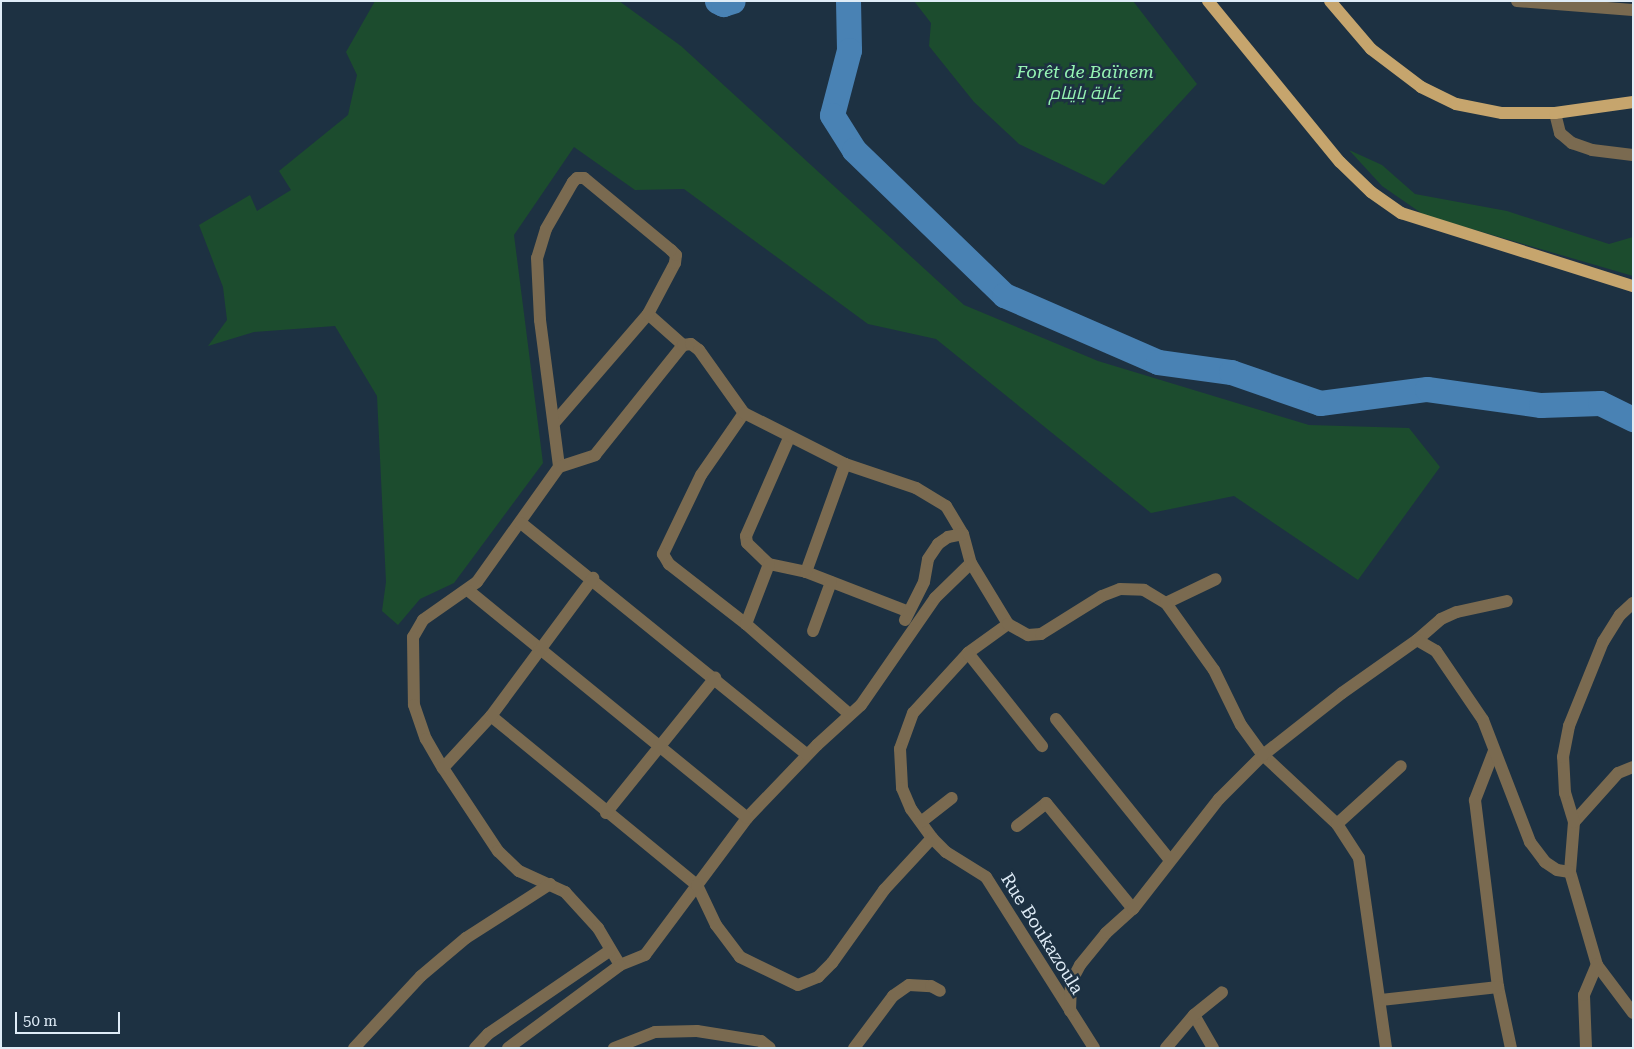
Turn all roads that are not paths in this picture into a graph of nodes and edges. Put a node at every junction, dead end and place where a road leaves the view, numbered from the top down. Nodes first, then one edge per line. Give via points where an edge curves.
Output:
1 (1208, 1) edge
2 (1330, 1) edge
3 (1518, 1) edge
4 (1633, 10) edge
5 (1633, 102) edge
6 (1555, 113) junction
7 (1633, 155) edge
8 (1633, 286) edge
9 (648, 314) junction
10 (683, 345) junction
11 (744, 413) junction
12 (554, 424) junction
13 (788, 438) junction
14 (845, 464) junction
15 (558, 467) junction
16 (521, 523) junction
17 (963, 534) junction
18 (971, 563) junction
19 (769, 564) junction
20 (806, 572) junction
21 (593, 578) junction
22 (1216, 579) dead end
23 (831, 582) junction
24 (469, 591) junction
25 (1507, 601) dead end
26 (1166, 603) junction
27 (1633, 604) edge
28 (746, 624) junction
29 (1008, 624) junction
30 (814, 630) dead end
31 (1417, 640) junction
32 (539, 648) junction
33 (968, 653) junction
34 (714, 678) junction
35 (849, 714) junction
36 (491, 716) junction
37 (1056, 719) dead end
38 (658, 745) junction
39 (1042, 746) dead end
40 (1494, 751) junction
41 (807, 755) junction
42 (1263, 755) junction
43 (1400, 766) dead end
44 (1633, 767) edge
45 (443, 768) junction
46 (952, 798) dead end
47 (606, 813) junction
48 (747, 818) junction
49 (921, 822) junction
50 (1574, 822) junction
51 (1337, 824) junction
52 (1017, 826) dead end
53 (932, 838) junction
54 (1169, 859) junction
55 (1570, 872) junction
56 (550, 884) junction
57 (697, 885) junction
58 (1133, 909) junction
59 (609, 951) junction
60 (1597, 964) junction
61 (620, 965) junction
62 (1498, 987) junction
63 (940, 992) dead end
64 (1222, 992) dead end
65 (1380, 1000) junction
66 (1070, 1011) junction
67 (1633, 1013) edge
68 (1194, 1015) junction
69 (354, 1048) edge
70 (475, 1048) edge
71 (508, 1048) edge
72 (614, 1048) edge
73 (770, 1048) edge
74 (854, 1048) edge
75 (1094, 1048) edge
76 (1166, 1048) edge
77 (1212, 1048) edge
78 (1386, 1048) edge
79 (1511, 1048) edge
80 (1586, 1048) edge

1 - 8 main road via 1340,162 1371,192 1401,212
2 - 6 main road via 1371,50 1421,87 1456,104 1502,113
3 - 4 street
5 - 6 main road
6 - 7 street via 1560,133 1572,143 1592,150
9 - 10 street
9 - 12 street
9 - 12 street via 676,255 584,178 577,178 546,229 537,258 540,320
10 - 11 street via 691,344 699,350
10 - 15 street via 595,455
11 - 13 street
11 - 28 street via 701,475 663,554 669,564
12 - 15 street
13 - 14 street
13 - 19 street via 746,536 753,551
14 - 17 street via 916,488 952,514
14 - 20 street
15 - 16 street
16 - 21 street
16 - 24 street
17 - 18 street
17 - 23 street via 948,537 938,544 928,559 924,582 907,616
18 - 29 street
18 - 35 street via 935,598 886,671 861,704
19 - 20 street
19 - 28 street
20 - 23 street
21 - 32 street
21 - 34 street
22 - 26 street
23 - 30 street
24 - 32 street
24 - 45 street via 423,620 413,637 414,705 426,739
25 - 31 street via 1457,612 1441,619
26 - 29 street via 1144,590 1120,589 1102,596 1041,634 1028,635
26 - 42 street via 1214,670 1242,726
27 - 50 street via 1620,615 1603,642 1569,726 1563,757 1565,794
28 - 35 street
29 - 33 street, Rue Boukazoula
31 - 40 street via 1436,651 1471,699
31 - 42 street via 1342,692
32 - 36 street
32 - 38 street
33 - 39 street
33 - 49 street, Rue Boukazoula via 913,713 900,749 902,788
34 - 38 street
34 - 41 street
35 - 41 street
36 - 45 street
36 - 47 street
37 - 54 street
38 - 47 street
38 - 48 street
40 - 55 street via 1530,842 1545,862 1557,870
40 - 62 street via 1475,800
41 - 48 street
42 - 51 street
42 - 54 street via 1219,799
43 - 51 street
44 - 50 street via 1618,773
45 - 56 street via 498,851 519,871
46 - 49 street
47 - 57 street
48 - 57 street
49 - 53 street, Rue Boukazoula
50 - 55 street
51 - 65 street via 1359,858
52 - 58 street via 1046,803
53 - 57 street via 884,890 832,963 818,977 798,985 740,957 716,925
53 - 66 street, Rue Boukazoula via 946,852 986,877 1028,939
54 - 58 street
55 - 60 street
56 - 59 street via 565,892 598,928
56 - 69 street via 466,938 421,976
57 - 61 street via 645,955
58 - 66 street via 1106,934 1074,973
59 - 61 street
59 - 70 street via 488,1034
60 - 67 street
60 - 80 street via 1584,995
61 - 71 street
62 - 65 street
62 - 79 street
63 - 74 street via 931,986 909,985 893,996
64 - 68 street
65 - 78 street
66 - 75 street, Rue Boukazoula
68 - 76 street
68 - 77 street
72 - 73 street via 655,1032 697,1031 761,1041

